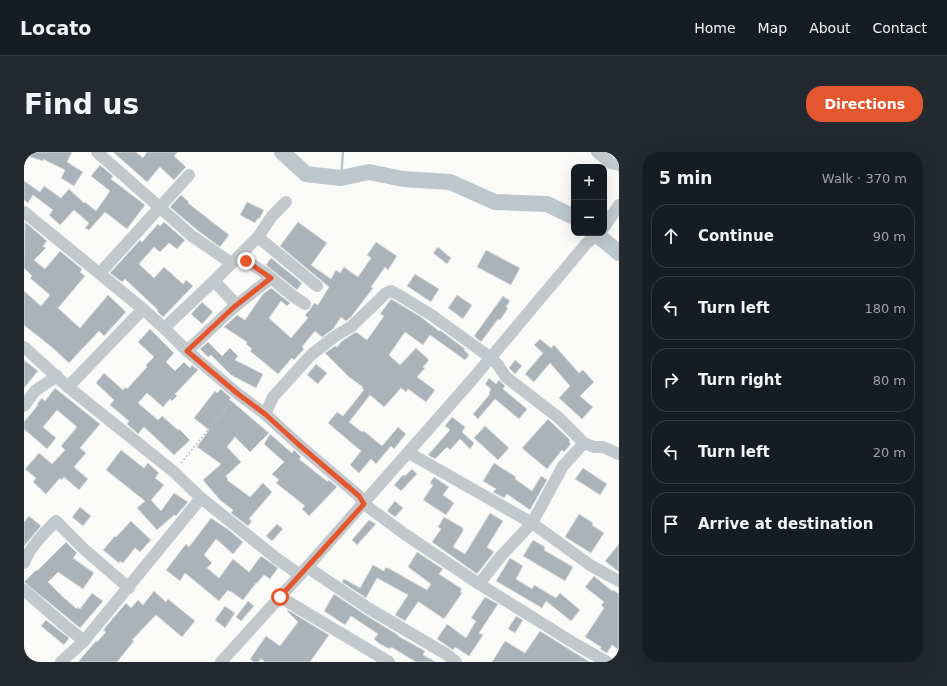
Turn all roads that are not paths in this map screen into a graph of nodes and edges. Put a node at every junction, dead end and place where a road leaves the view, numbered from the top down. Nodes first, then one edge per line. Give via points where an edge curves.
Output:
1 (97, 152) edge
2 (597, 152) edge
3 (619, 165) edge
4 (189, 175) dead end
5 (286, 202) dead end
6 (619, 205) edge
7 (160, 206) junction
8 (24, 212) edge
9 (607, 223) edge
10 (595, 236) edge
11 (258, 237) junction
12 (235, 260) junction
13 (100, 273) junction
14 (271, 278) junction
15 (214, 281) junction
16 (318, 286) dead end
17 (305, 304) dead end
18 (234, 307) junction
19 (143, 309) junction
20 (164, 328) junction
21 (24, 347) edge
22 (187, 351) junction
23 (491, 358) junction
24 (56, 376) junction
25 (68, 387) junction
26 (24, 406) edge
27 (265, 414) junction
28 (584, 443) junction
29 (409, 452) junction
30 (619, 454) edge
31 (201, 498) junction
32 (364, 504) junction
33 (532, 523) junction
34 (24, 563) edge
35 (304, 571) junction
36 (619, 580) edge
37 (479, 584) junction
38 (129, 588) junction
39 (24, 590) edge
40 (280, 597) junction
41 (84, 641) junction
42 (65, 661) edge
43 (221, 662) edge
44 (389, 662) edge
45 (456, 662) edge
46 (607, 662) edge

1 - 7 street
2 - 3 street via 611,163
4 - 7 street
5 - 11 street via 272,216
6 - 9 street
7 - 12 street via 192,236
7 - 13 street
8 - 13 street
10 - 23 street
11 - 12 street
11 - 16 street
12 - 14 street
12 - 15 street
13 - 19 street
14 - 17 street
14 - 18 street
15 - 18 street via 232,300
15 - 20 street
18 - 22 street
19 - 20 street
19 - 25 street
20 - 22 street
21 - 24 street
22 - 27 street
23 - 27 street via 433,316 391,291 352,326 311,355 273,397
23 - 28 street via 506,377 559,418
23 - 29 street
24 - 25 street
24 - 26 street via 35,392
25 - 31 street via 174,472
27 - 32 street via 359,496
28 - 30 street
28 - 33 street via 564,466
29 - 32 street
29 - 33 street
31 - 35 street via 276,558
31 - 38 street
32 - 35 street
32 - 37 street
33 - 36 street via 590,565
33 - 37 street
34 - 38 street via 44,533 56,521
35 - 40 street
35 - 45 street
37 - 46 street
38 - 41 street
39 - 41 street
40 - 43 street
40 - 44 street
41 - 42 street

